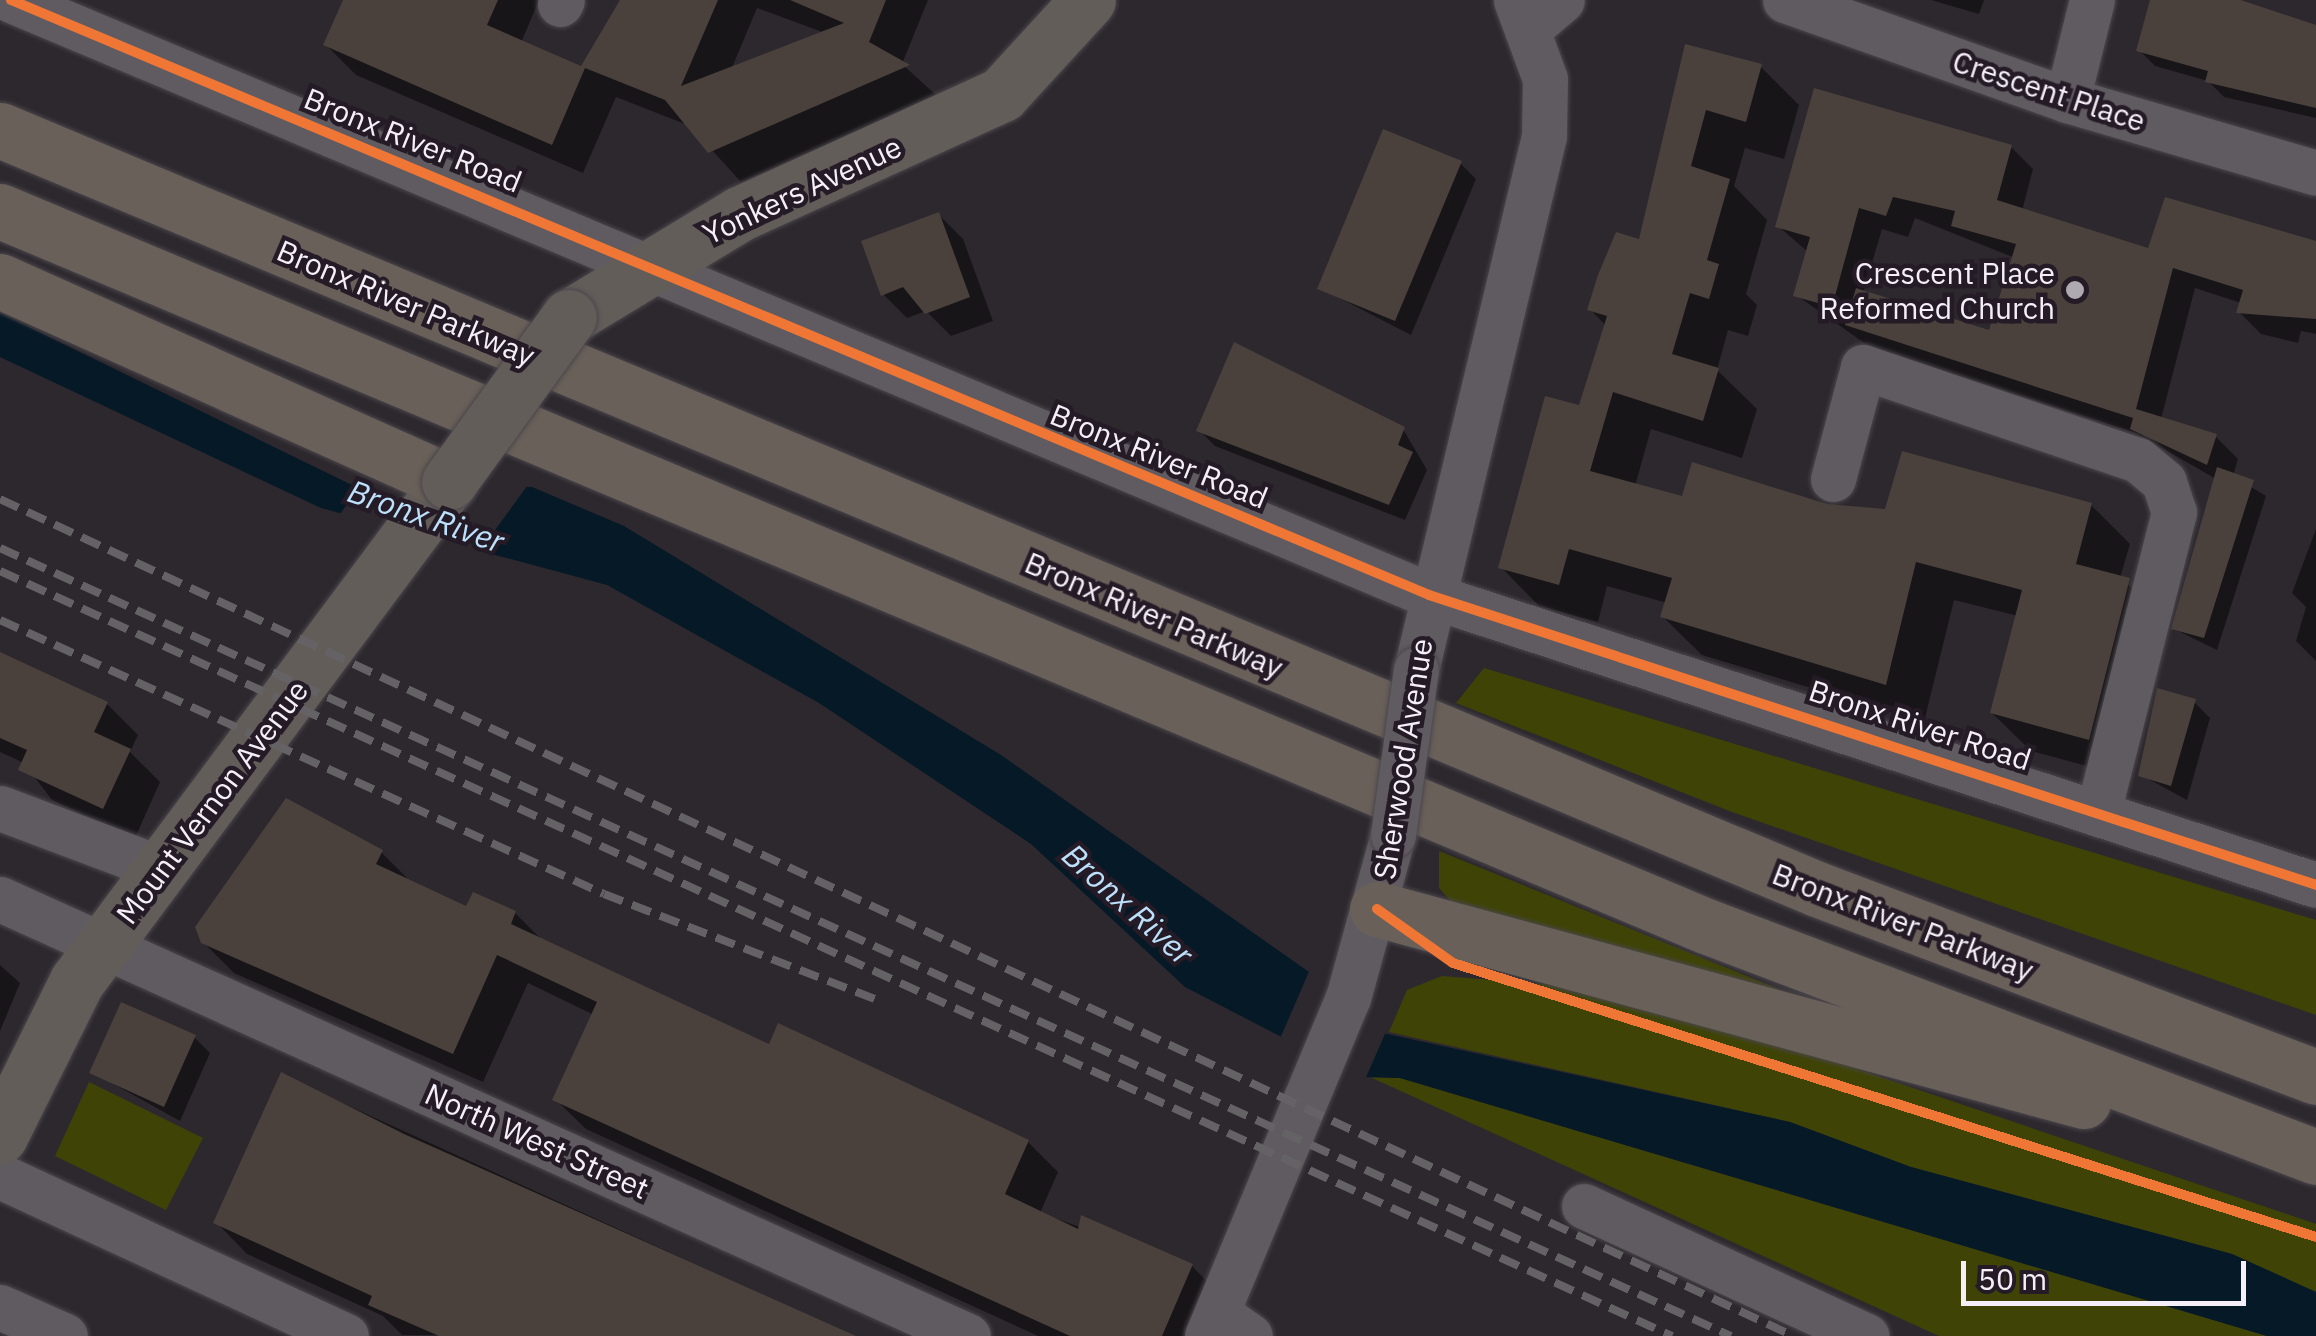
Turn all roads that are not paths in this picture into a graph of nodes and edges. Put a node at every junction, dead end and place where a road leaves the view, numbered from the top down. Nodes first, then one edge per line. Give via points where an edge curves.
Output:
1 (10, 0) edge
2 (1088, 0) edge
3 (1784, 0) edge
4 (2092, 0) edge
5 (1536, 9) edge
6 (2067, 100) junction
7 (0, 130) edge
8 (2316, 173) edge
9 (0, 211) edge
10 (655, 264) junction
11 (0, 282) edge
12 (1833, 479) dead end
13 (449, 482) junction
14 (1430, 594) junction
15 (0, 808) edge
16 (2100, 809) junction
17 (162, 868) junction
18 (2316, 885) edge
19 (0, 899) edge
20 (1377, 909) junction
21 (104, 945) junction
22 (2220, 1043) junction
23 (2316, 1062) edge
24 (2316, 1077) edge
25 (2224, 1124) junction
26 (0, 1136) edge
27 (2316, 1157) edge
28 (0, 1176) edge
29 (1584, 1206) dead end
30 (0, 1307) edge
31 (1224, 1328) edge
32 (65, 1336) edge
33 (346, 1336) edge
34 (968, 1336) edge
35 (1866, 1336) edge

1 - 10 street, Bronx River Road
2 - 10 main road, Yonkers Avenue via 1002,94 739,214
3 - 6 street, Crescent Place
4 - 6 street
5 - 14 street, Sherwood Avenue via 1544,136
6 - 8 street, Crescent Place
7 - 22 highway, Bronx River Parkway via 1817,890
9 - 25 highway via 1706,926
10 - 13 main road, Yonkers Avenue, bridge via 569,317
10 - 14 street, Bronx River Road via 764,320
11 - 13 highway
12 - 16 street via 1863,367 2138,460 2164,482 2174,512
13 - 17 main road, Mount Vernon Avenue
14 - 16 street, Bronx River Road
14 - 20 street, Sherwood Avenue, bridge
15 - 17 street
16 - 18 street, Bronx River Road
17 - 21 main road, Mount Vernon Avenue
19 - 21 street, North West Street
20 - 25 highway via 1953,1072
20 - 31 street, Sherwood Avenue
21 - 26 main road, Mount Vernon Avenue
21 - 34 street, North West Street
22 - 23 highway
22 - 24 highway, Bronx River Parkway
25 - 27 highway
28 - 33 street
29 - 35 street
30 - 32 street

